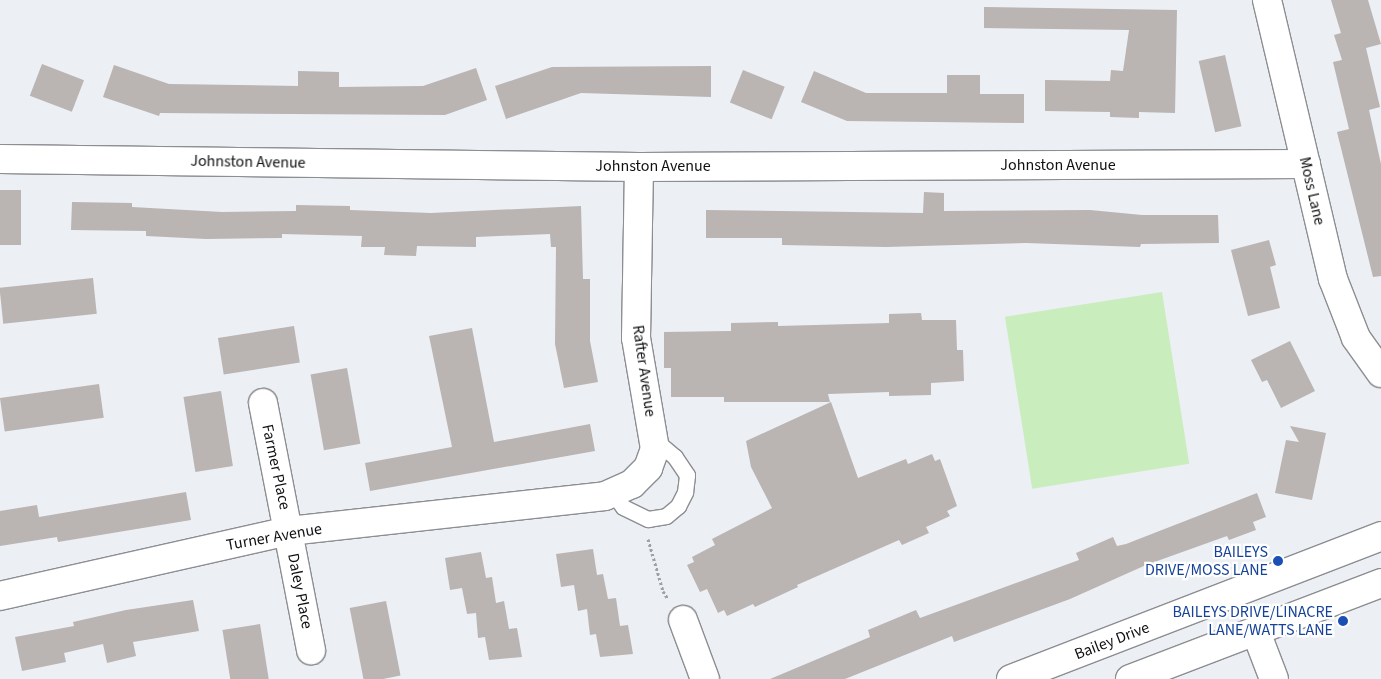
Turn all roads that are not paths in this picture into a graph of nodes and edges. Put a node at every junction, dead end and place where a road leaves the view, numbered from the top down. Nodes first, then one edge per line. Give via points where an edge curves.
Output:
1 (1267, 0) edge
2 (0, 159) edge
3 (1306, 164) junction
4 (639, 167) junction
5 (1381, 373) edge
6 (263, 403) dead end
7 (655, 440) junction
8 (613, 494) junction
9 (553, 503) joint
10 (289, 531) junction
11 (1381, 536) edge
12 (1381, 583) edge
13 (0, 596) edge
14 (683, 620) road end
15 (1256, 632) junction
16 (311, 650) dead end
17 (705, 679) edge
18 (1011, 679) edge
19 (1130, 679) edge
20 (1274, 679) edge

1 - 3 street, Moss Lane
2 - 4 street, Johnston Avenue
3 - 4 street, Johnston Avenue
3 - 5 street, Moss Lane via 1343,310 1356,338
4 - 7 street, Rafter Avenue via 636,338
6 - 10 street, Farmer Place
7 - 8 street, Rafter Avenue via 648,468 632,484
7 - 8 lane via 675,457 687,475 686,492 678,506 666,516 648,519 623,507
8 - 9 street, Rafter Avenue
9 - 10 street, Turner Avenue
10 - 13 street, Turner Avenue
10 - 16 street, Daley Place
11 - 18 street, Bailey Drive
12 - 15 street
14 - 17 street
15 - 19 street
15 - 20 street

